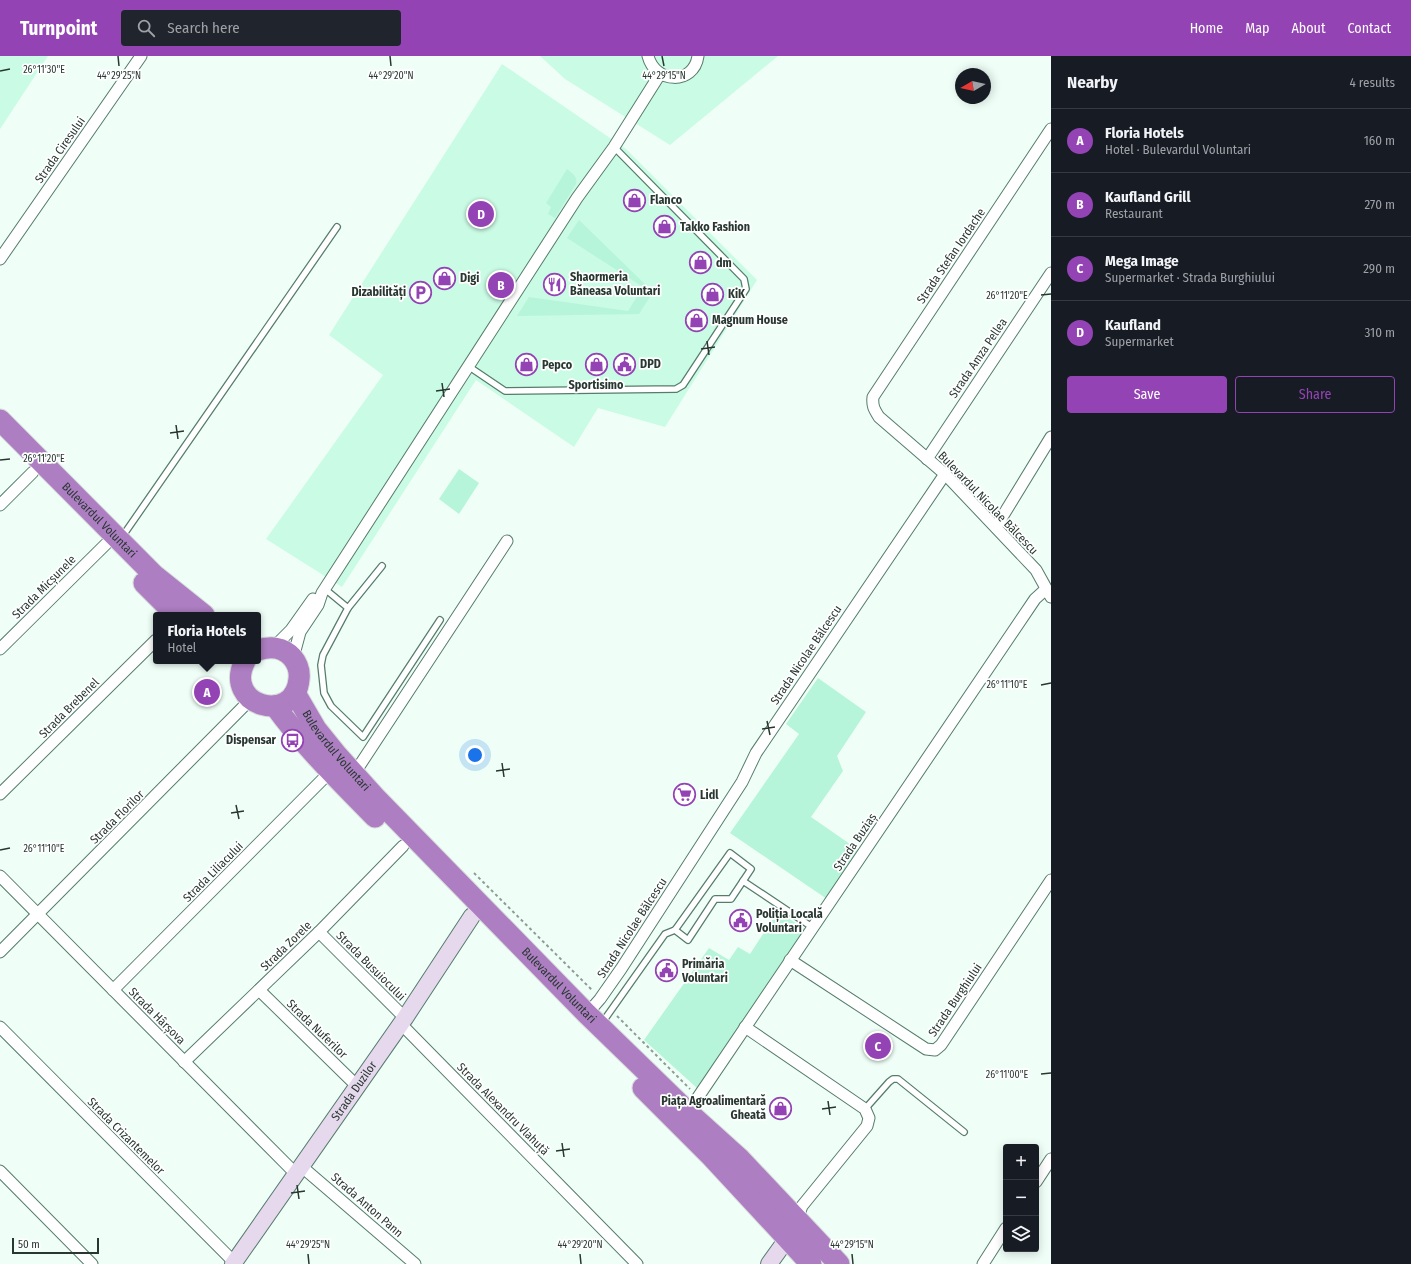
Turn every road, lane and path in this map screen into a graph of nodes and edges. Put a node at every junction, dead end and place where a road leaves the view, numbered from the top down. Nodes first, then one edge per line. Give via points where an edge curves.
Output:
1 (141, 56) edge
2 (648, 56) edge
3 (698, 56) edge
4 (660, 74) junction
5 (1051, 129) edge
6 (614, 147) junction
7 (337, 227) dead end
8 (0, 259) edge
9 (1051, 273) edge
10 (468, 366) junction
11 (873, 397) joint
12 (0, 420) edge
13 (1051, 437) edge
14 (0, 438) edge
15 (927, 458) junction
16 (33, 472) junction
17 (945, 474) junction
18 (0, 505) edge
19 (996, 527) junction
20 (507, 541) dead end
21 (113, 542) junction
22 (382, 566) dead end
23 (323, 591) junction
24 (1049, 593) edge
25 (348, 608) junction
26 (201, 610) edge
27 (173, 612) edge
28 (440, 620) dead end
29 (153, 643) edge
30 (0, 649) edge
31 (266, 649) edge
32 (293, 658) junction
33 (237, 665) edge
34 (295, 693) junction
35 (251, 699) junction
36 (275, 706) junction
37 (330, 772) junction
38 (354, 774) junction
39 (0, 794) edge
40 (403, 846) junction
41 (472, 872) dead end
42 (0, 876) edge
43 (1051, 880) edge
44 (743, 881) junction
45 (38, 915) junction
46 (472, 916) junction
47 (812, 927) junction
48 (675, 930) junction
49 (319, 932) junction
50 (0, 952) edge
51 (790, 960) junction
52 (113, 990) junction
53 (259, 990) junction
54 (600, 1012) junction
55 (403, 1021) junction
56 (0, 1027) edge
57 (745, 1027) junction
58 (184, 1062) junction
59 (357, 1086) junction
60 (693, 1104) junction
61 (865, 1109) junction
62 (964, 1132) dead end
63 (1051, 1159) edge
64 (0, 1170) edge
65 (298, 1170) junction
66 (1037, 1180) edge
67 (797, 1220) junction
68 (1003, 1233) edge
69 (787, 1239) junction
70 (233, 1263) edge
71 (92, 1264) edge
72 (415, 1264) edge
73 (637, 1264) edge
74 (769, 1264) edge
75 (811, 1264) edge
76 (839, 1264) edge
77 (983, 1264) edge

1 - 8 street, Strada Ciresului
2 - 4 street via 649,62
3 - 4 street via 694,66 682,76 675,78
4 - 6 street
5 - 11 street, Strada Stefan Iordache
6 - 10 street
6 - 10 lane via 744,278 746,289 683,384 676,389 505,391
7 - 21 lane
9 - 15 street, Strada Amza Pellea
10 - 23 street
11 - 15 street, Bulevardul Nicolae Bălcescu via 873,408 878,416
12 - 21 highway, Bulevardul Voluntari
13 - 19 street
14 - 16 highway, Bulevardul Voluntari
15 - 17 street, Bulevardul Nicolae Bălcescu
16 - 18 street
16 - 21 highway, Bulevardul Voluntari
17 - 19 street, Bulevardul Nicolae Bălcescu
17 - 54 street, Strada Nicolae Bălcescu via 756,753 742,782
19 - 24 street, Bulevardul Nicolae Bălcescu via 1036,570
20 - 38 street
21 - 26 highway, Bulevardul Voluntari
21 - 27 highway, Bulevardul Voluntari
21 - 30 street, Strada Micșunele
22 - 25 lane
23 - 25 lane
23 - 31 street via 312,600 291,630
23 - 32 street via 318,605 300,632
24 - 47 street, Strada Buziaș via 1035,599
25 - 28 lane via 323,654 322,679 324,693 332,706 363,737
29 - 39 street, Strada Brebenel
31 - 32 highway via 288,653
32 - 34 highway via 300,675
33 - 35 highway via 241,683
34 - 36 highway via 283,704
34 - 38 highway, Bulevardul Voluntari via 316,729
35 - 36 highway via 258,704
35 - 45 street, Strada Florilor
36 - 37 highway, Bulevardul Voluntari
37 - 40 highway, Bulevardul Voluntari
37 - 52 street, Strada Liliacului
38 - 54 highway, Bulevardul Voluntari
40 - 46 highway, Bulevardul Voluntari
40 - 49 street, Strada Zorele
41 - 54 path
42 - 45 street, Strada Hârșova
43 - 51 street, Strada Burghiului via 942,1045 935,1050 926,1049
44 - 47 lane
44 - 48 lane via 731,899 715,899 688,940
44 - 48 lane via 751,869 730,853
45 - 50 street, Strada Florilor
45 - 52 street, Strada Hârșova
46 - 55 street, Strada Duzilor
46 - 69 highway, Bulevardul Voluntari via 711,1156
47 - 51 street, Strada Buziaș
48 - 54 lane via 665,934
49 - 53 street, Strada Zorele
49 - 55 street, Strada Busuiocului
51 - 57 street, Strada Buziaș
52 - 58 street, Strada Hârșova
53 - 58 street, Strada Zorele
53 - 59 street, Strada Nuferilor
54 - 60 highway, Bulevardul Voluntari
54 - 60 path
55 - 59 street, Strada Duzilor
55 - 73 street, Strada Alexandru Vlahuță
56 - 70 street, Strada Crizantemelor
57 - 60 street, Strada Buziaș
57 - 61 street
58 - 65 street, Strada Hârșova
59 - 65 street, Strada Duzilor
60 - 67 highway, Bulevardul Voluntari
61 - 62 lane via 889,1082 898,1079
61 - 67 street via 869,1118 867,1126 802,1206
63 - 66 street
64 - 71 street
65 - 70 street, Strada Duzilor
65 - 72 street, Strada Anton Pann
67 - 69 street
67 - 76 highway, Bulevardul Voluntari
68 - 77 street
69 - 74 street
69 - 75 highway, Bulevardul Voluntari

